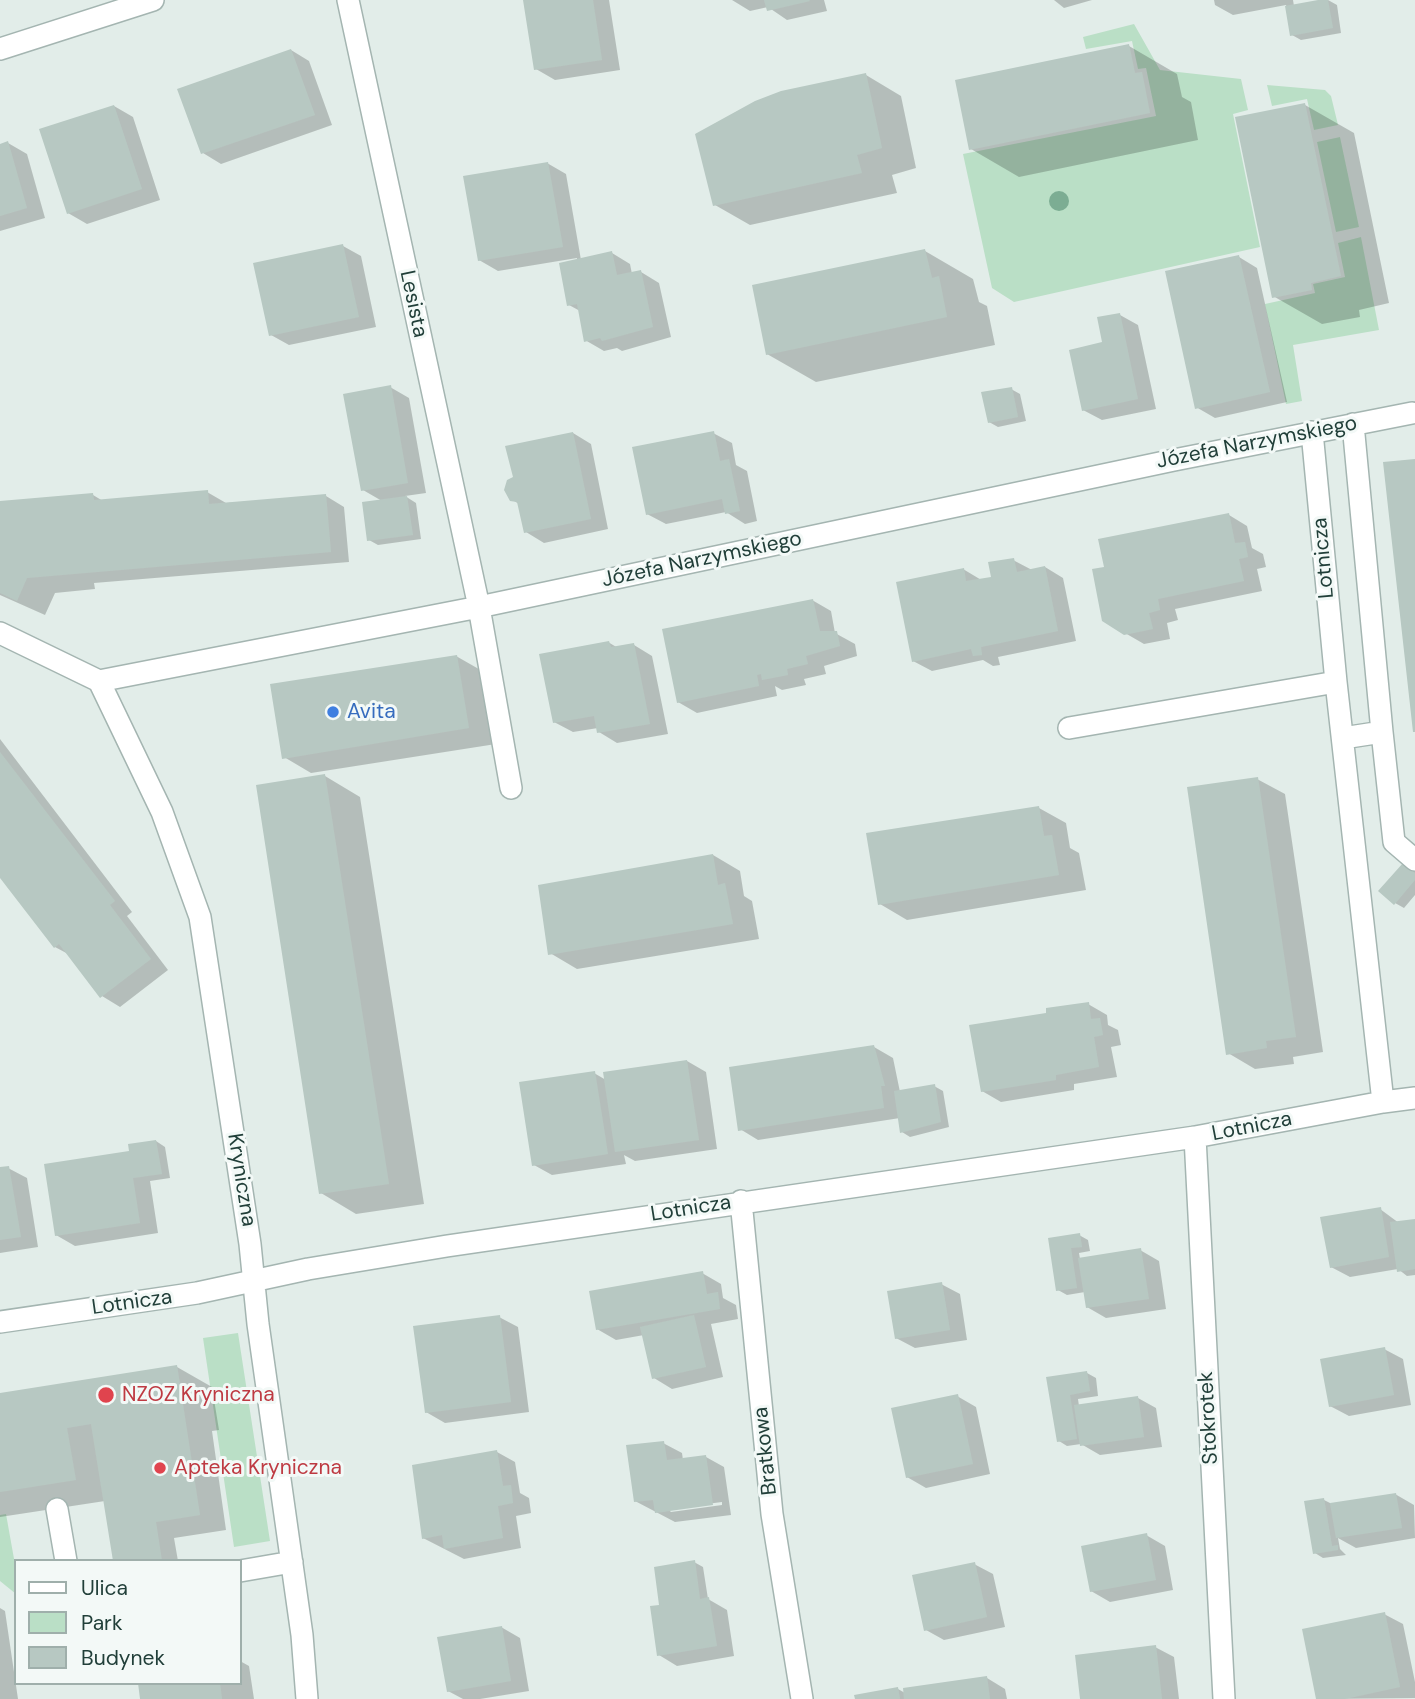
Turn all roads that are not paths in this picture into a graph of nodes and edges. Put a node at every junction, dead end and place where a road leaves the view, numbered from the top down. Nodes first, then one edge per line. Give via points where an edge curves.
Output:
1 (153, 0) edge
2 (348, 0) edge
3 (0, 49) edge
4 (1412, 413) dead end
5 (1353, 424) junction
6 (1312, 432) junction
7 (479, 607) junction
8 (0, 633) edge
9 (99, 681) junction
10 (1336, 682) junction
11 (1069, 728) dead end
12 (1382, 732) junction
13 (1342, 738) junction
14 (512, 788) dead end
15 (1415, 860) edge
16 (1415, 1098) edge
17 (1383, 1102) junction
18 (1195, 1138) junction
19 (741, 1201) junction
20 (253, 1282) junction
21 (0, 1322) edge
22 (57, 1508) dead end
23 (66, 1559) edge
24 (292, 1562) junction
25 (242, 1571) edge
26 (307, 1699) edge
27 (802, 1699) edge
28 (1224, 1699) edge

1 - 3 street
2 - 7 street, Lesista
4 - 5 street, Józefa Narzymskiego
5 - 6 street, Józefa Narzymskiego
5 - 12 street
6 - 7 street, Józefa Narzymskiego
6 - 10 street, Lotnicza
7 - 9 street, Józefa Narzymskiego
7 - 14 street, Lesista
8 - 9 street
9 - 20 street, Kryniczna via 162,812 200,917
10 - 11 street
10 - 13 street, Lotnicza
12 - 13 street
12 - 15 street via 1394,842
13 - 17 street, Lotnicza
16 - 17 street, Lotnicza
17 - 18 street, Lotnicza
18 - 19 street, Lotnicza
18 - 28 street, Stokrotek
19 - 20 street, Lotnicza via 421,1250
19 - 27 street, Bratkowa via 772,1514
20 - 21 street, Lotnicza
20 - 24 street, Kryniczna
22 - 23 street
24 - 25 street
24 - 26 street, Kryniczna

